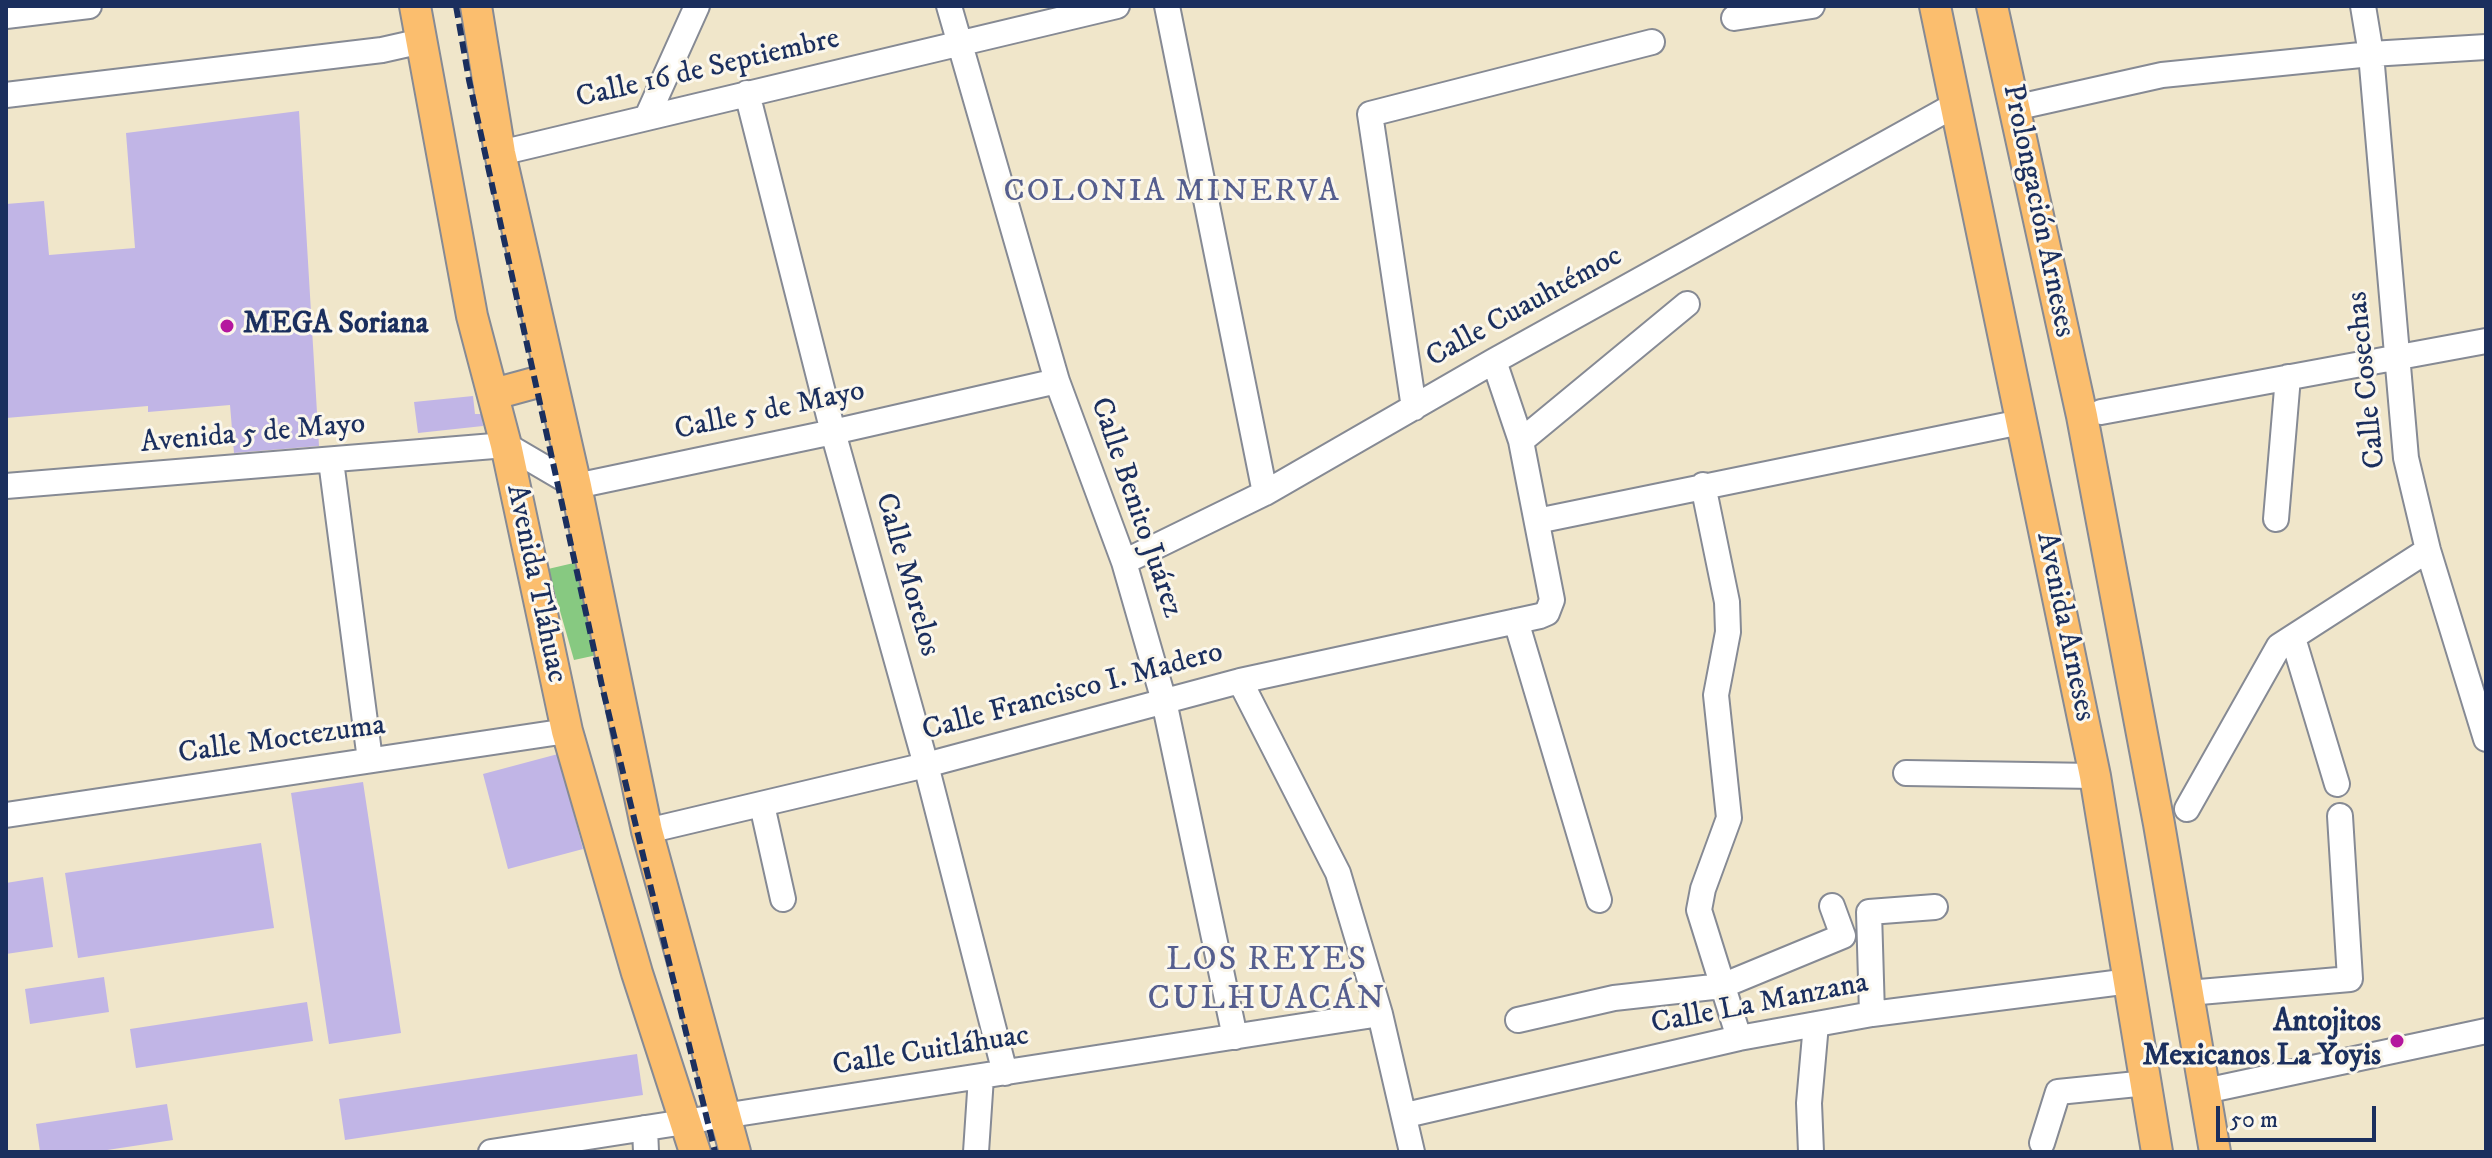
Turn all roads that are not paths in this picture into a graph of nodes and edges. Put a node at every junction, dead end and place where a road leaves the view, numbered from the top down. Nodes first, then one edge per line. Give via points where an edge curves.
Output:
1 (89, 6) edge
2 (415, 6) edge
3 (476, 6) edge
4 (697, 6) edge
5 (949, 6) edge
6 (1117, 6) edge
7 (1167, 6) edge
8 (1812, 6) edge
9 (1935, 6) edge
10 (1992, 6) edge
11 (2363, 6) edge
12 (6, 16) edge
13 (1734, 18) dead end
14 (422, 41) junction
15 (960, 42) junction
16 (1652, 42) dead end
17 (2486, 47) edge
18 (2371, 54) junction
19 (747, 93) junction
20 (6, 95) edge
21 (1955, 105) junction
22 (2014, 108) junction
23 (647, 117) junction
24 (500, 153) junction
25 (1687, 304) dead end
26 (2486, 341) edge
27 (2396, 358) junction
28 (1494, 361) junction
29 (2288, 377) junction
30 (549, 379) junction
31 (1057, 381) junction
32 (494, 394) junction
33 (1414, 408) junction
34 (2091, 414) junction
35 (2021, 422) junction
36 (833, 432) junction
37 (1521, 441) junction
38 (506, 445) junction
39 (331, 461) junction
40 (1703, 485) junction
41 (6, 486) edge
42 (576, 486) junction
43 (1265, 493) junction
44 (2276, 519) dead end
45 (1537, 521) junction
46 (2428, 550) junction
47 (1124, 562) junction
48 (1516, 621) junction
49 (2293, 638) junction
50 (1240, 681) junction
51 (1164, 701) junction
52 (567, 731) junction
53 (2486, 739) edge
54 (370, 760) junction
55 (926, 765) junction
56 (1906, 773) dead end
57 (2095, 776) junction
58 (2337, 784) dead end
59 (762, 805) junction
60 (2187, 809) dead end
61 (6, 815) edge
62 (2340, 816) dead end
63 (647, 831) junction
64 (783, 899) dead end
65 (1599, 900) dead end
66 (1832, 906) dead end
67 (1935, 907) dead end
68 (2130, 981) junction
69 (1722, 986) junction
70 (2188, 993) junction
71 (1380, 1014) junction
72 (1872, 1014) junction
73 (1518, 1020) dead end
74 (1816, 1024) junction
75 (2486, 1031) edge
76 (1235, 1037) junction
77 (1739, 1038) junction
78 (993, 1075) junction
79 (2147, 1083) junction
80 (2205, 1091) junction
81 (1406, 1115) junction
82 (725, 1116) junction
83 (687, 1122) junction
84 (645, 1140) edge
85 (2042, 1143) dead end
86 (491, 1152) edge
87 (695, 1152) edge
88 (735, 1152) edge
89 (976, 1152) edge
90 (1412, 1152) edge
91 (1811, 1152) edge
92 (2157, 1152) edge
93 (2215, 1152) edge

1 - 12 street
2 - 14 main road, Avenida Tláhuac
3 - 24 main road, Avenida Tláhuac
4 - 23 street
5 - 15 street, Calle Benito Juárez
6 - 15 street, Calle 16 de Septiembre
7 - 43 street
8 - 13 street
9 - 21 main road, Prolongación Arneses
10 - 22 main road, Prolongación Arneses
11 - 18 street, Calle Cosechas
14 - 20 street
14 - 32 main road, Avenida Tláhuac via 472,316
15 - 19 street, Calle 16 de Septiembre
15 - 31 street, Calle Benito Juárez
16 - 33 street via 1370,114
17 - 18 street
18 - 22 street via 2162,75
18 - 27 street, Calle Cosechas
19 - 23 street, Calle 16 de Septiembre
19 - 36 street, Calle Morelos
21 - 28 street, Calle Cuauhtémoc
21 - 35 main road, Avenida Arneses
22 - 34 main road, Prolongación Arneses
23 - 24 street, Calle 16 de Septiembre
24 - 30 main road, Avenida Tláhuac
25 - 37 street
26 - 27 street
27 - 29 street
27 - 46 street, Calle Cosechas via 2406,458
28 - 33 street, Calle Cuauhtémoc
28 - 37 street, Calle Francisco I. Madero
29 - 34 street
29 - 44 street
30 - 32 main road
30 - 42 main road, Avenida Tláhuac
31 - 36 street, Calle 5 de Mayo
31 - 47 street, Calle Benito Juárez
32 - 38 main road, Avenida Tláhuac
33 - 43 street, Calle Cuauhtémoc
34 - 70 main road, Avenida Arneses
35 - 40 street
35 - 57 main road, Avenida Arneses
36 - 42 street, Calle 5 de Mayo
36 - 55 street, Calle Morelos
37 - 45 street, Calle Francisco I. Madero
38 - 39 street, Avenida 5 de Mayo
38 - 42 street
38 - 52 main road, Avenida Tláhuac
39 - 41 street, Avenida 5 de Mayo
39 - 54 street
40 - 45 street
40 - 69 street via 1727,602 1728,632 1716,695 1729,818 1699,910
42 - 63 main road, Avenida Tláhuac
43 - 47 street, Calle Cuauhtémoc
45 - 48 street, Calle Francisco I. Madero via 1551,607 1540,616
46 - 49 street
46 - 53 street, Calle Cosechas
47 - 51 street, Calle Benito Juárez
48 - 50 street, Calle Francisco I. Madero
48 - 65 street
49 - 58 street
49 - 60 street via 2279,646
50 - 51 street, Calle Francisco I. Madero
50 - 71 street via 1338,873
51 - 55 street, Calle Francisco I. Madero
51 - 76 street, Calle Benito Juárez
52 - 54 street, Calle Moctezuma
52 - 83 main road, Avenida Tláhuac via 637,973
54 - 61 street, Calle Moctezuma
55 - 59 street, Calle Francisco I. Madero
55 - 78 street, Calle Morelos
56 - 57 street
57 - 68 main road, Avenida Arneses
59 - 63 street, Calle Francisco I. Madero
59 - 64 street
62 - 70 street via 2350,979
63 - 82 main road, Avenida Tláhuac
66 - 69 street via 1843,936
67 - 72 street via 1869,912
68 - 72 street, Calle La Manzana
68 - 79 main road, Avenida Arneses
69 - 73 street via 1614,998
69 - 77 street
70 - 80 main road, Avenida Arneses
71 - 76 street, Calle Cuitláhuac
71 - 81 street
72 - 74 street, Calle La Manzana
74 - 77 street, Calle La Manzana
74 - 91 street
75 - 80 street
76 - 78 street, Calle Cuitláhuac
77 - 81 street, Calle La Manzana
78 - 82 street, Calle Cuitláhuac
78 - 89 street, Calle Morelos
79 - 85 street via 2058,1092
79 - 92 main road, Avenida Arneses
80 - 93 main road, Avenida Arneses
81 - 90 street
82 - 83 street, Calle Cuitláhuac
82 - 88 main road, Avenida Tláhuac
83 - 84 street, Calle Cuitláhuac
83 - 87 main road, Avenida Tláhuac
84 - 86 street, Calle Cuitláhuac

